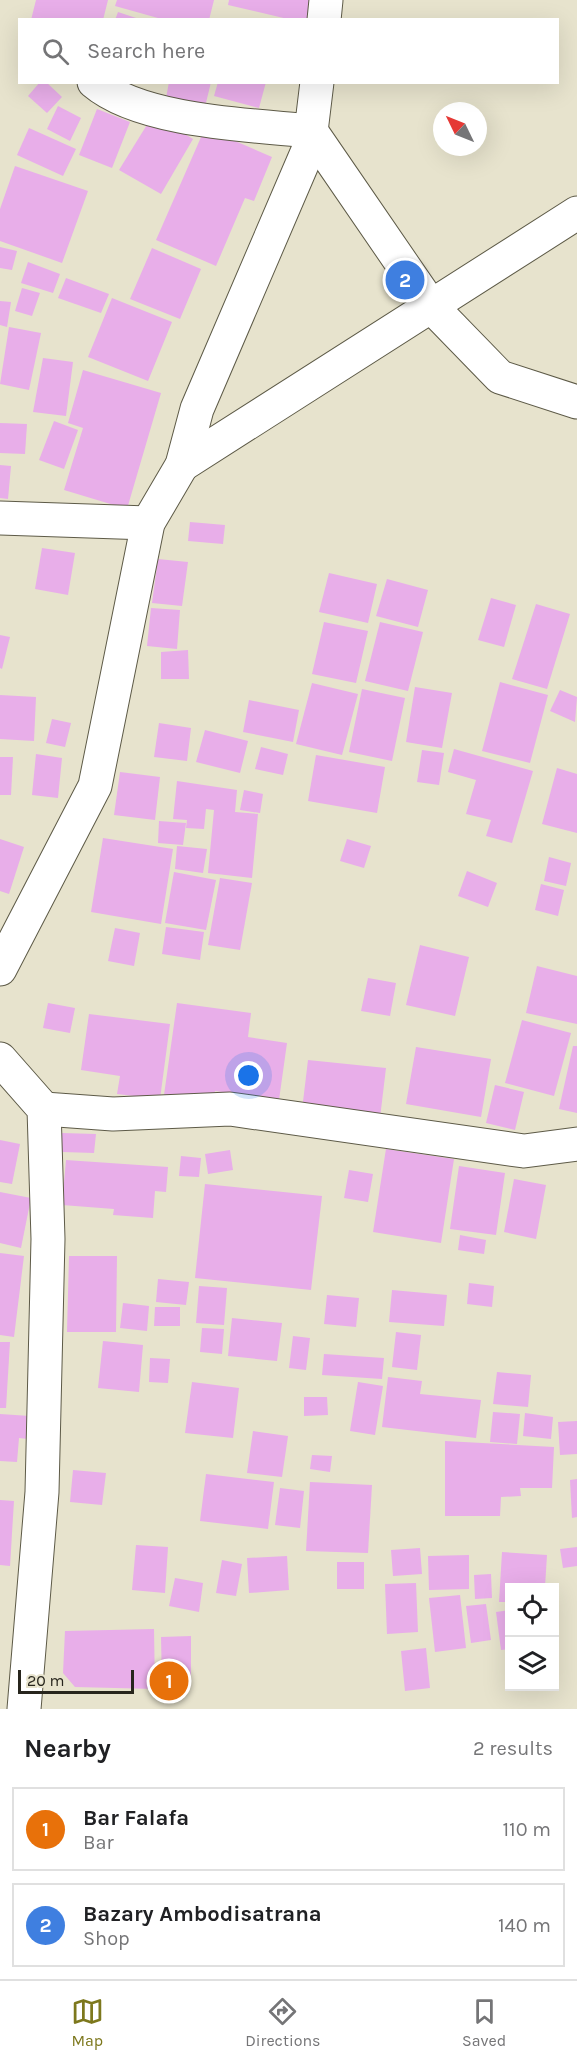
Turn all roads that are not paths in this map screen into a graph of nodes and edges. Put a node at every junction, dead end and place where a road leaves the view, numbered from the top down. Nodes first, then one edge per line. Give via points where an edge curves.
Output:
1 (326, 0) edge
2 (324, 18) edge
3 (96, 84) edge
4 (317, 84) edge
5 (311, 131) junction
6 (577, 213) edge
7 (431, 306) junction
8 (577, 402) edge
9 (182, 465) junction
10 (0, 518) edge
11 (148, 523) junction
12 (0, 969) edge
13 (0, 1059) edge
14 (44, 1109) junction
15 (577, 1144) edge
16 (24, 1709) edge

1 - 2 street
3 - 5 street via 105,92 160,112
4 - 5 street
5 - 7 street
5 - 9 street via 309,148 197,409
6 - 7 street
7 - 8 street via 500,377
7 - 9 street
9 - 11 street
10 - 11 street
11 - 12 street via 95,786
13 - 14 street
14 - 15 street via 113,1114 230,1109 525,1150
14 - 16 street via 48,1239 42,1492

